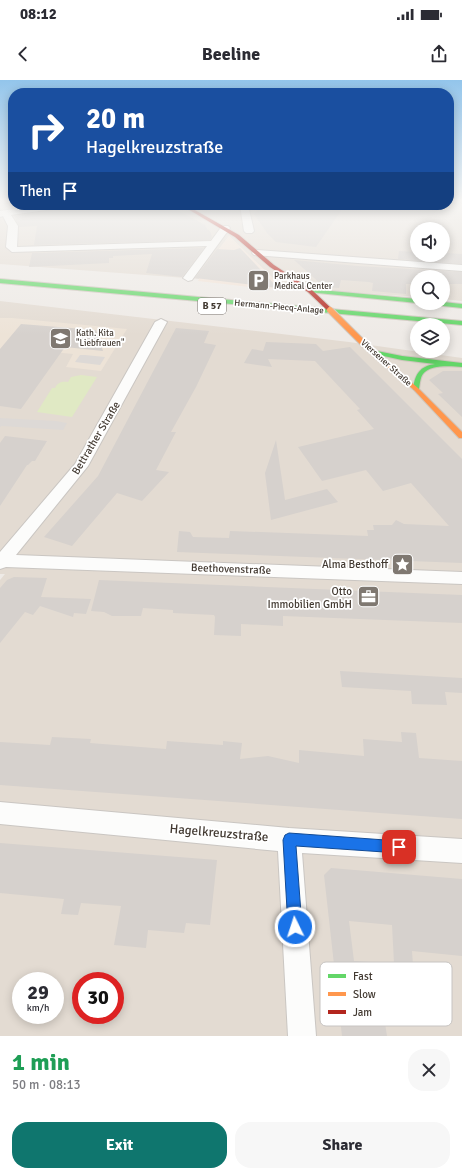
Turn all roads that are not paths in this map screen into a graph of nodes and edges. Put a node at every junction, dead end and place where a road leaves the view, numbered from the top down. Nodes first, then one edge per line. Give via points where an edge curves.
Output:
1 (11, 246) edge
2 (132, 246) edge
3 (212, 246) edge
4 (247, 246) edge
5 (267, 246) edge
6 (257, 253) junction
7 (277, 254) junction
8 (462, 268) edge
9 (188, 278) dead end
10 (0, 281) edge
11 (0, 288) edge
12 (310, 291) junction
13 (386, 298) junction
14 (410, 300) edge
15 (450, 305) edge
16 (462, 306) edge
17 (330, 310) junction
18 (161, 322) dead end
19 (462, 323) edge
20 (410, 324) edge
21 (450, 327) edge
22 (462, 328) edge
23 (369, 349) junction
24 (452, 364) junction
25 (462, 365) edge
26 (416, 389) junction
27 (462, 436) edge
28 (1, 562) edge
29 (462, 578) edge
30 (0, 813) edge
31 (289, 840) junction
32 (462, 851) edge
33 (302, 1036) edge

1 - 2 street via 15,250
3 - 9 street
4 - 6 main road, Viersener Straße
5 - 7 main road, Viersener Straße
6 - 7 street
6 - 12 main road, Viersener Straße
7 - 8 street
7 - 12 main road, Viersener Straße via 309,284
10 - 19 main road, Hermann-Piecq-Anlage / B 57
11 - 20 main road, Hermann-Piecq-Anlage / B 57
12 - 13 main road
12 - 17 main road, Viersener Straße
13 - 14 main road
13 - 17 main road via 361,299 343,303
15 - 16 main road
17 - 23 main road, Viersener Straße, bridge
18 - 28 street, Bettrather Straße via 81,466
21 - 22 main road
23 - 24 main road via 402,358
23 - 26 main road, Viersener Straße
24 - 25 main road
24 - 26 main road via 433,365 421,370 417,375
26 - 27 main road, Viersener Straße
28 - 29 street, Beethovenstraße
30 - 31 street, Hagelkreuzstraße
31 - 32 street, Hagelkreuzstraße
31 - 33 street

